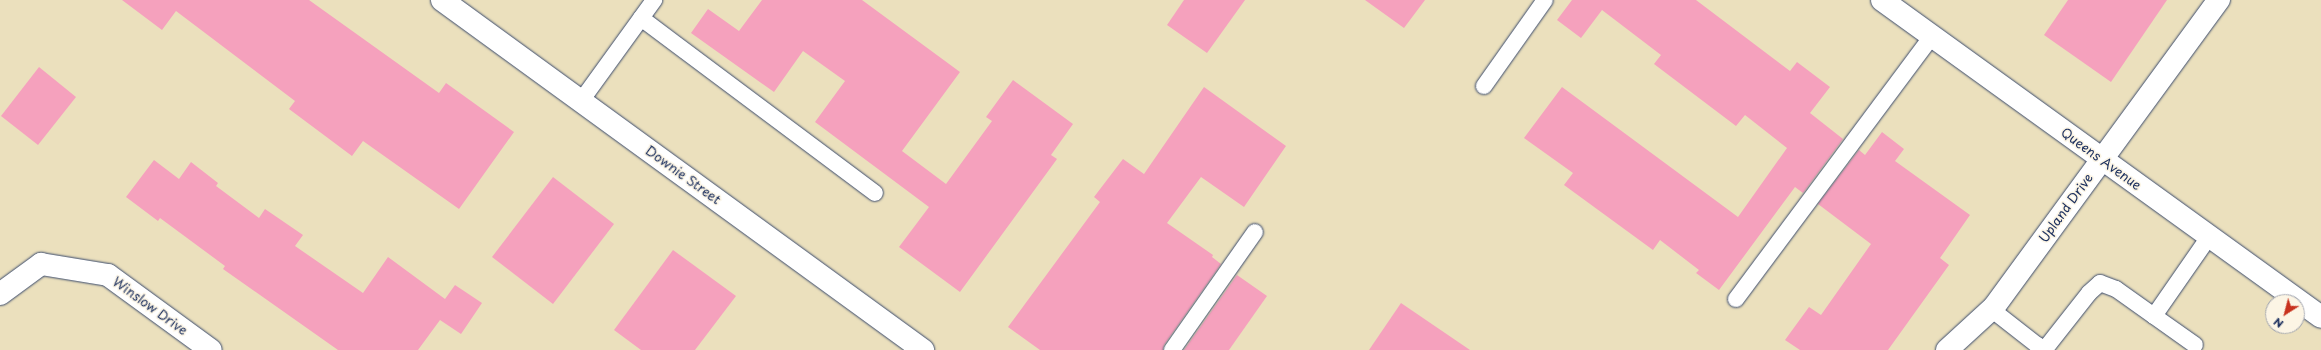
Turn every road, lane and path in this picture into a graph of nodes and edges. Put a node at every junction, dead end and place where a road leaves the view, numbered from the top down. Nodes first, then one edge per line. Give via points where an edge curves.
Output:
1 (442, 0) edge
2 (654, 0) edge
3 (1545, 0) edge
4 (1882, 0) edge
5 (2219, 0) edge
6 (641, 18) junction
7 (1932, 36) junction
8 (1484, 86) dead end
9 (581, 101) junction
10 (2101, 160) junction
11 (875, 193) dead end
12 (1255, 232) dead end
13 (2209, 237) junction
14 (0, 294) edge
15 (1736, 298) dead end
16 (1991, 309) junction
17 (2154, 316) junction
18 (2321, 317) edge
19 (2195, 345) dead end
20 (211, 350) edge
21 (922, 350) edge
22 (1172, 350) edge
23 (1947, 350) edge

1 - 9 street, Downie Street
2 - 6 lane
3 - 8 lane
4 - 7 street, Queens Avenue
5 - 10 street, Upland Drive
6 - 9 lane
6 - 11 lane
7 - 10 street, Queens Avenue
7 - 15 lane
9 - 21 street, Downie Street
10 - 13 street, Queens Avenue
10 - 16 street, Upland Drive
12 - 22 lane
13 - 17 lane
13 - 18 street, Queens Avenue
14 - 20 street, Winslow Drive via 41,264 108,275
16 - 17 lane via 2045,349 2089,293 2100,283 2116,289
16 - 23 street, Upland Drive
17 - 19 lane

